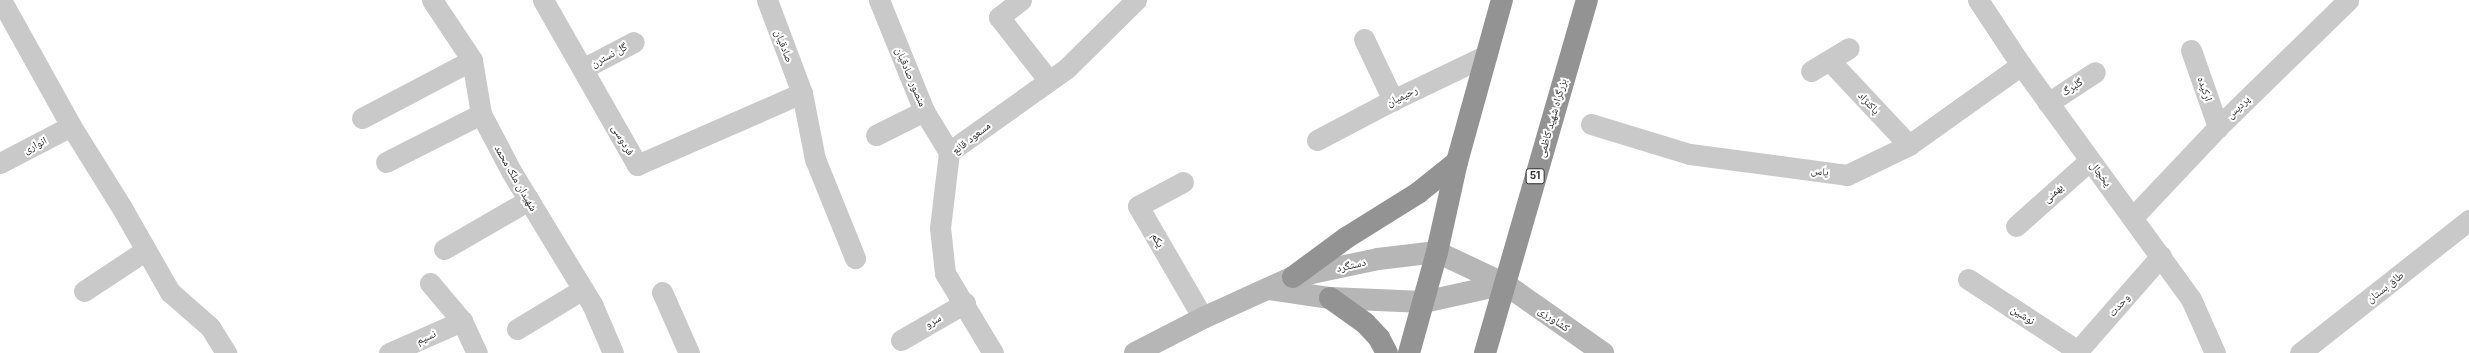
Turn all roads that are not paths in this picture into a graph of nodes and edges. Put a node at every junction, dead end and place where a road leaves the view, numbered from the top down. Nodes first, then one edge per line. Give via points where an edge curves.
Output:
1 (1, 0) edge
2 (432, 0) edge
3 (543, 0) edge
4 (767, 0) edge
5 (879, 0) edge
6 (1021, 0) edge
7 (1136, 0) edge
8 (1502, 0) edge
9 (1587, 0) edge
10 (1978, 0) edge
11 (2348, 0) edge
12 (1364, 39) dead end
13 (634, 42) dead end
14 (1849, 48) dead end
15 (2191, 50) dead end
16 (1487, 55) junction
17 (472, 60) junction
18 (1830, 61) junction
19 (2021, 65) junction
20 (584, 68) junction
21 (1811, 71) dead end
22 (2096, 72) dead end
23 (1049, 81) junction
24 (802, 93) junction
25 (1392, 100) junction
26 (2048, 103) junction
27 (924, 111) junction
28 (481, 114) junction
29 (362, 118) dead end
30 (1591, 124) dead end
31 (71, 126) junction
32 (2218, 127) junction
33 (876, 134) dead end
34 (1317, 140) dead end
35 (1908, 145) junction
36 (949, 152) junction
37 (2090, 160) junction
38 (386, 162) dead end
39 (1457, 162) junction
40 (0, 163) edge
41 (1183, 182) dead end
42 (529, 200) junction
43 (2132, 218) junction
44 (2469, 220) edge
45 (2016, 226) dead end
46 (444, 249) dead end
47 (146, 250) junction
48 (1437, 252) junction
49 (2161, 256) junction
50 (855, 258) dead end
51 (1293, 277) junction
52 (1968, 279) dead end
53 (430, 283) dead end
54 (1505, 284) junction
55 (583, 289) junction
56 (1270, 290) junction
57 (84, 291) dead end
58 (662, 292) dead end
59 (1330, 298) junction
60 (1424, 302) junction
61 (965, 303) junction
62 (1203, 318) junction
63 (462, 321) junction
64 (517, 329) dead end
65 (901, 340) dead end
66 (1140, 352) edge
67 (2077, 352) edge
68 (226, 353) edge
69 (390, 353) edge
70 (477, 353) edge
71 (613, 353) edge
72 (689, 353) edge
73 (993, 353) edge
74 (1387, 353) edge
75 (1410, 353) edge
76 (1485, 353) edge
77 (1603, 353) edge
78 (2214, 353) edge
79 (2300, 353) edge

1 - 31 street
2 - 17 street, شهیدان ملک محمد
3 - 20 street, فردوسی
4 - 24 street, صادقیان
5 - 27 street, منصور صادقیان
6 - 23 street via 999,17
7 - 23 street, مسعود قانع via 1067,68
8 - 16 highway
9 - 54 highway, بزرگراه شهید کاظمی / 51
10 - 19 street, یخچال
11 - 32 street, پردیس
12 - 25 street
13 - 20 street, گل نسترن
14 - 18 street
15 - 32 street, ارکیده
16 - 25 street, رحیمیان
16 - 39 highway
17 - 28 street, شهیدان ملک محمد
17 - 29 street
18 - 21 street
18 - 35 street, پاکنژاد
19 - 26 street, یخچال
19 - 35 street, یاس
20 - 24 street, فردوسی via 638,165
22 - 26 street, گلبرگ
23 - 36 street, مسعود قانع
24 - 50 street, صادقیان via 815,159
25 - 34 street, رحیمیان
26 - 37 street, یخچال
27 - 33 street
27 - 36 street, منصور صادقیان
28 - 38 street
28 - 42 street, شهیدان ملک محمد
30 - 35 street, یاس via 1690,154 1847,174
31 - 40 street, انواری
31 - 47 street
32 - 43 street, پردیس
36 - 61 street, مسعود قانع via 940,228 946,273
37 - 43 street, یخچال
37 - 45 street, بهمنی
39 - 48 highway
39 - 51 highway via 1418,193 1346,238
41 - 62 street, یکم via 1138,206
42 - 46 street
42 - 55 street, شهیدان ملک محمد
43 - 49 street, یخچال
44 - 79 street, طاق بستان
47 - 57 street
47 - 68 street via 170,292 210,327
48 - 51 street, دستگرد via 1378,259
48 - 54 street, کشاورزی
48 - 60 highway
49 - 67 street, وحدت
49 - 78 street, یخچال via 2191,299
51 - 56 street, دستگرد
52 - 67 street, نوشین
53 - 63 street
54 - 60 street
54 - 76 highway, بزرگراه شهید کاظمی / 51
54 - 77 street, کشاورزی
55 - 64 street
55 - 71 street, شهیدان ملک محمد
56 - 59 street
56 - 62 street, دستگرد
58 - 72 street
59 - 60 street
59 - 74 highway via 1365,323 1379,338
60 - 75 highway
61 - 65 street, سرو
61 - 73 street, مسعود قانع
62 - 66 street, دستگرد
63 - 69 street, نسیم
63 - 70 street

